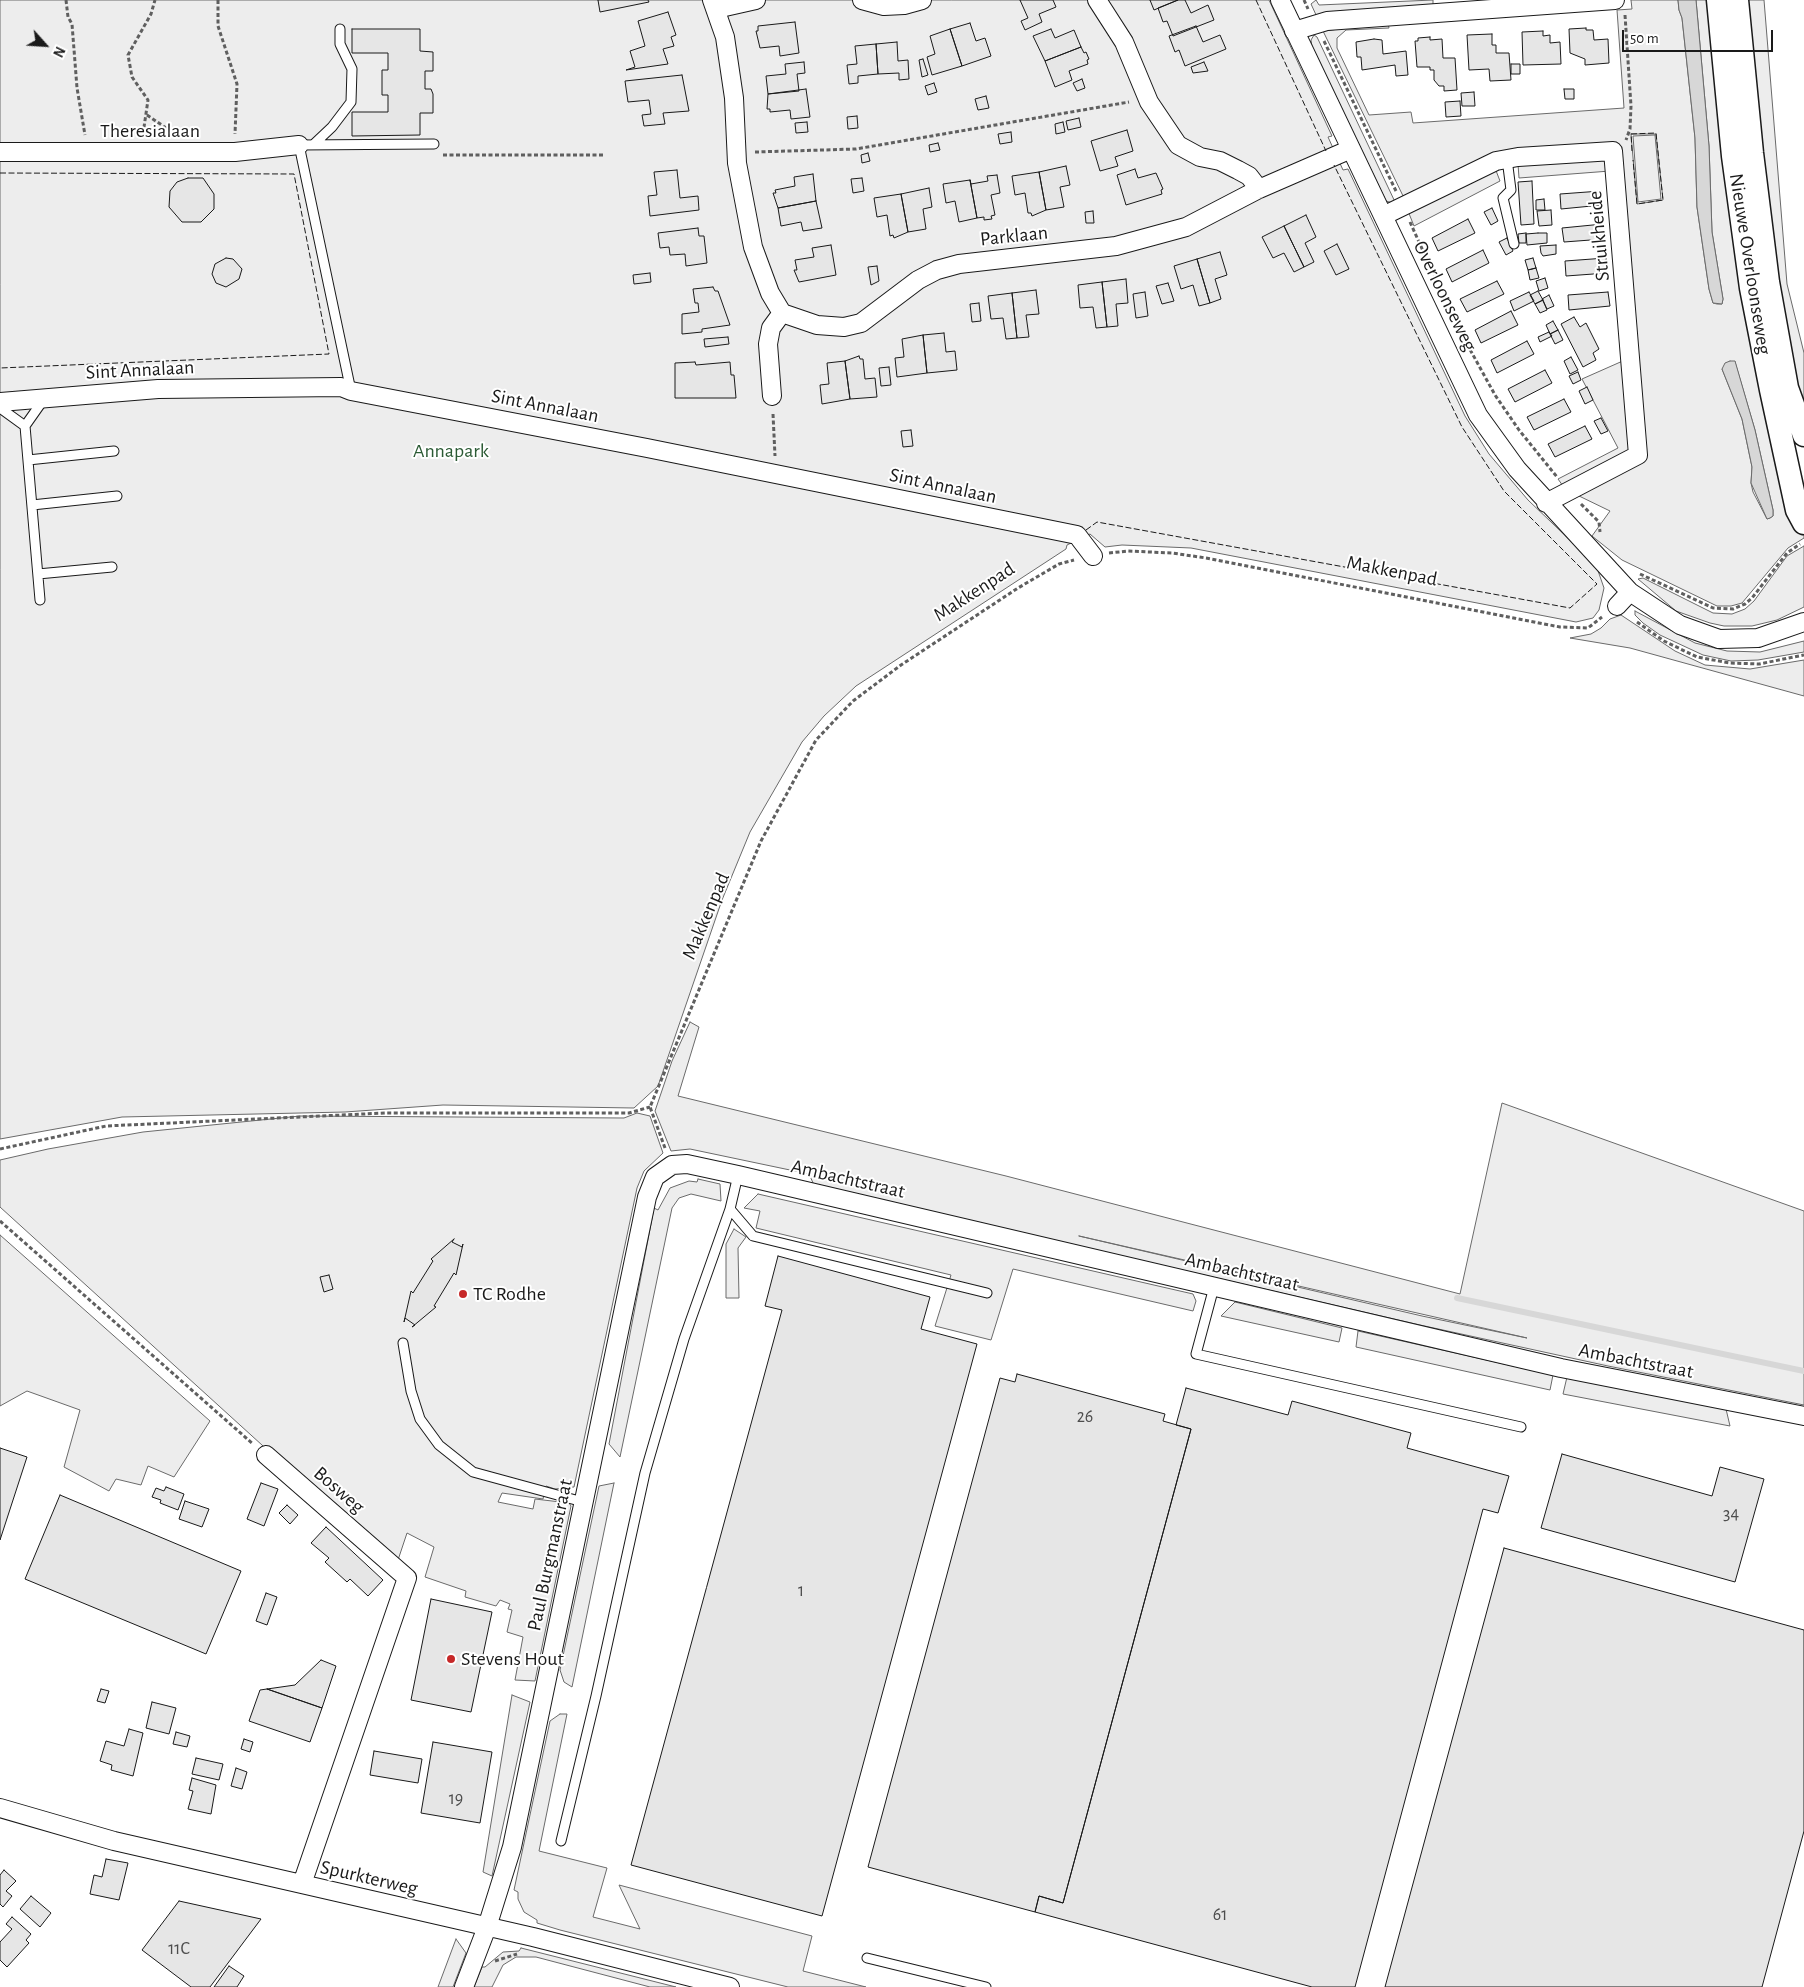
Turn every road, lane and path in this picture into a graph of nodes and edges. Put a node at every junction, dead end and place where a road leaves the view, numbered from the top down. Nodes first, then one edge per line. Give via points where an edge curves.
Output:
1 (66, 0) edge
2 (155, 0) edge
3 (218, 0) edge
4 (756, 0) edge
5 (862, 0) edge
6 (922, 0) edge
7 (1097, 0) edge
8 (1280, 0) edge
9 (1304, 0) edge
10 (1718, 0) edge
11 (1737, 0) edge
12 (1614, 1) edge
13 (714, 4) edge
14 (1315, 24) junction
15 (340, 29) dead end
16 (1294, 31) junction
17 (1146, 95) junction
18 (146, 115) dead end
19 (1625, 143) dead end
20 (306, 144) junction
21 (434, 144) joint
22 (1351, 150) junction
23 (0, 152) edge
24 (88, 152) junction
25 (235, 152) junction
26 (736, 153) junction
27 (605, 155) dead end
28 (1507, 159) junction
29 (1259, 188) junction
30 (1403, 206) junction
31 (1383, 216) junction
32 (1514, 244) dead end
33 (1440, 288) dead end
34 (782, 313) junction
35 (1465, 341) dead end
36 (351, 391) junction
37 (772, 396) joint
38 (45, 397) junction
39 (0, 402) edge
40 (0, 408) edge
41 (25, 426) junction
42 (1804, 435) edge
43 (114, 451) dead end
44 (28, 460) junction
45 (773, 473) junction
46 (1568, 490) junction
47 (118, 496) dead end
48 (1546, 503) junction
49 (32, 505) junction
50 (1804, 523) edge
51 (1804, 542) edge
52 (1586, 545) junction
53 (1093, 556) junction
54 (112, 567) dead end
55 (38, 574) junction
56 (1618, 579) junction
57 (1630, 592) junction
58 (40, 600) dead end
59 (1617, 606) joint
60 (1804, 622) edge
61 (650, 1107) junction
62 (0, 1150) edge
63 (672, 1165) junction
64 (738, 1174) junction
65 (730, 1209) junction
66 (0, 1221) edge
67 (1214, 1287) junction
68 (986, 1293) dead end
69 (403, 1344) dead end
70 (1804, 1416) edge
71 (1521, 1427) dead end
72 (266, 1455) joint
73 (583, 1502) junction
74 (0, 1808) edge
75 (561, 1841) dead end
76 (302, 1884) junction
77 (487, 1927) junction
78 (867, 1958) dead end
79 (464, 1987) edge
80 (730, 1987) edge
81 (986, 1987) edge

1 - 24 path via 72,24 77,88
2 - 18 path via 151,14 128,55 132,77 148,100
3 - 25 path via 218,26 237,84
4 - 13 street
5 - 6 street via 884,6
7 - 17 street via 1124,42
8 - 16 street, Overloonseweg
9 - 14 path
10 - 50 street, Nieuwe Overloonseweg via 1733,156 1752,288 1797,510
11 - 42 street, Nieuwe Overloonseweg via 1768,282 1787,388
12 - 14 street
12 - 19 path via 1625,12 1631,106 1630,129
13 - 26 street via 724,37 734,98
14 - 16 street
14 - 30 path
15 - 20 lane via 340,44 352,68 351,102 332,127
16 - 22 street, Overloonseweg
17 - 26 path via 1120,104 856,149
17 - 29 street via 1178,145 1200,157 1238,170 1249,176
20 - 21 lane
20 - 25 street, Theresialaan
20 - 36 lane
21 - 27 path via 433,155
22 - 29 street, Parklaan
22 - 31 street, Overloonseweg
23 - 24 street, Theresialaan
24 - 25 street, Theresialaan
26 - 34 street via 753,247 770,293
28 - 30 street, Struikheide via 1496,161
28 - 32 lane via 1512,190 1503,198
28 - 46 street, Struikheide via 1613,151 1638,455
29 - 34 street, Parklaan via 1186,227 1116,246 959,264 937,270 918,280 861,323 844,327 817,325
30 - 31 street, Struikheide
30 - 33 path
31 - 48 street, Overloonseweg via 1478,414
34 - 37 street via 771,328 768,344
35 - 46 path via 1519,430
36 - 38 street, Sint Annalaan via 341,387 158,389
36 - 45 street, Sint Annalaan
37 - 45 path
38 - 39 street, Sint Annalaan
38 - 41 lane
40 - 41 lane
41 - 44 lane
43 - 44 lane
44 - 49 lane
45 - 53 street, Sint Annalaan via 1077,536
46 - 48 street, Struikheide
46 - 52 path via 1599,522 1602,531
47 - 49 lane
48 - 52 street, Overloonseweg
49 - 55 lane
51 - 56 path via 1787,553 1752,598 1733,609 1713,608 1635,571
52 - 56 street, Overloonseweg
53 - 59 path, Makkenpad via 1128,551 1172,553 1340,582 1560,626 1588,628
53 - 61 path, Makkenpad via 1059,564 934,644 853,701 816,740 761,841
54 - 55 lane
55 - 58 lane
56 - 57 street, Overloonseweg
57 - 59 street
57 - 60 street, Overloonseweg via 1680,625 1719,639 1758,638
61 - 62 path via 629,1113 385,1113 106,1126
61 - 63 path
63 - 64 street, Ambachtstraat via 687,1164
63 - 73 street, Paul Burgmanstraat via 655,1177 647,1197
64 - 65 lane
64 - 67 street, Ambachtstraat
65 - 68 lane via 753,1236
65 - 75 lane via 684,1340 645,1473
66 - 72 path
67 - 70 street, Ambachtstraat via 1561,1368
67 - 71 lane via 1196,1354
69 - 73 lane via 411,1391 420,1418 439,1445 473,1472
72 - 76 street, Bosweg via 407,1578
73 - 77 street, Paul Burgmanstraat via 512,1847
74 - 76 street, Spurkterweg via 114,1842
76 - 77 street, Spurkterweg
77 - 79 street, Paul Burgmanstraat
77 - 80 street, Spurkterweg
78 - 81 lane

